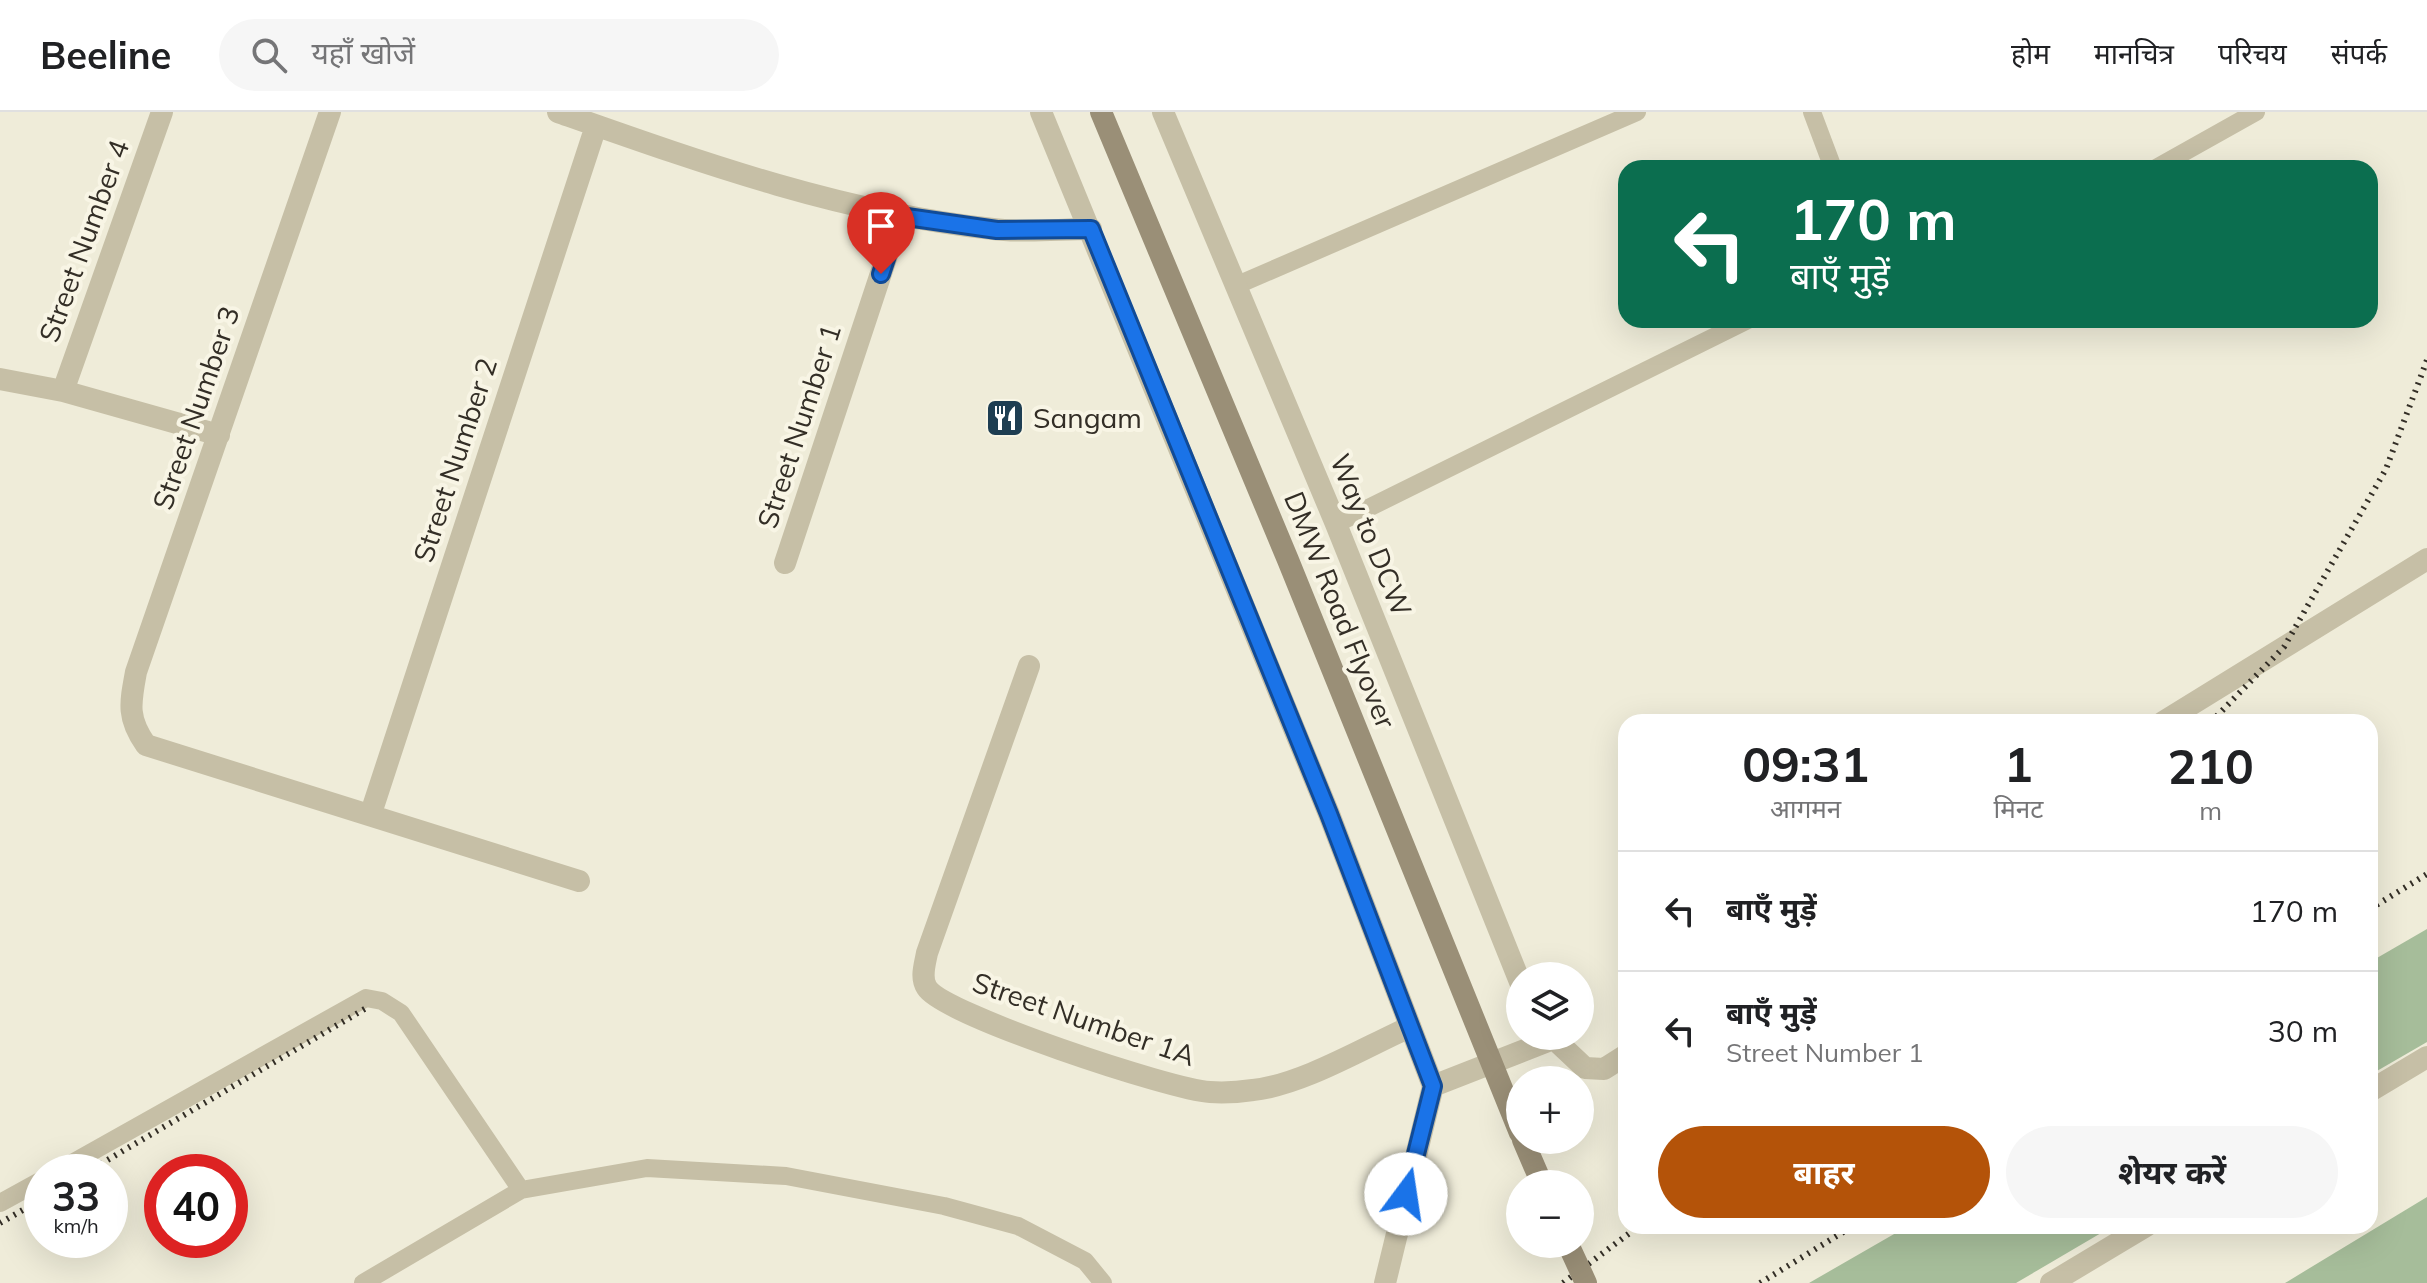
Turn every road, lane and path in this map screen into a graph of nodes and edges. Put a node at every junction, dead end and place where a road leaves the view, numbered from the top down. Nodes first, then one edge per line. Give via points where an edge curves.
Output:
1 (162, 112) edge
2 (330, 112) edge
3 (558, 112) edge
4 (619, 112) edge
5 (1041, 112) edge
6 (1101, 112) edge
7 (1163, 112) edge
8 (1637, 112) edge
9 (1812, 112) edge
10 (2256, 112) edge
11 (596, 126) junction
12 (630, 139) junction
13 (1830, 160) edge
14 (2170, 160) edge
15 (900, 216) junction
16 (1091, 229) junction
17 (1235, 286) junction
18 (1732, 328) edge
19 (0, 379) edge
20 (63, 391) junction
21 (219, 435) junction
22 (1336, 524) junction
23 (2427, 559) edge
24 (785, 563) dead end
25 (1029, 666) dead end
26 (2176, 714) edge
27 (371, 813) junction
28 (579, 881) dead end
29 (1512, 962) edge
30 (1410, 1027) junction
31 (1522, 1050) edge
32 (1565, 1050) edge
33 (2427, 1057) edge
34 (1618, 1060) edge
35 (1433, 1086) junction
36 (2378, 1086) edge
37 (1506, 1098) edge
38 (88, 1154) edge
39 (24, 1190) edge
40 (521, 1190) junction
41 (0, 1203) edge
42 (2133, 1234) edge
43 (1574, 1258) edge
44 (363, 1283) edge
45 (1103, 1283) edge
46 (1385, 1283) edge
47 (1586, 1283) edge
48 (2051, 1283) edge

1 - 20 street, Street Number 4
2 - 21 street, Street Number 3
3 - 11 street
4 - 12 street
5 - 16 street
6 - 37 main road, DMW Road Flyover, bridge
7 - 17 street, Way to DCW
8 - 17 lane
9 - 13 lane
10 - 14 lane
11 - 12 street
11 - 27 street, Street Number 2
12 - 15 street via 823,199
15 - 16 street via 997,230
15 - 24 street, Street Number 1
16 - 30 street via 1324,800
17 - 22 street, Way to DCW
18 - 22 lane
19 - 20 street
20 - 21 street
21 - 27 street, Street Number 3 via 136,672 130,702 133,727 146,745
22 - 29 street, Way to DCW
23 - 26 street
25 - 30 street, Street Number 1A via 927,953 926,987 942,1002 1041,1041 1208,1092 1256,1090 1297,1077
27 - 28 street
30 - 35 street
31 - 35 street
32 - 34 street via 1585,1068 1604,1069
33 - 36 street
35 - 46 street
38 - 40 lane via 366,998 401,1013
39 - 41 lane
40 - 44 lane
40 - 45 lane via 647,1168 786,1176 1018,1226 1085,1261
42 - 48 street
43 - 47 main road, bridge

